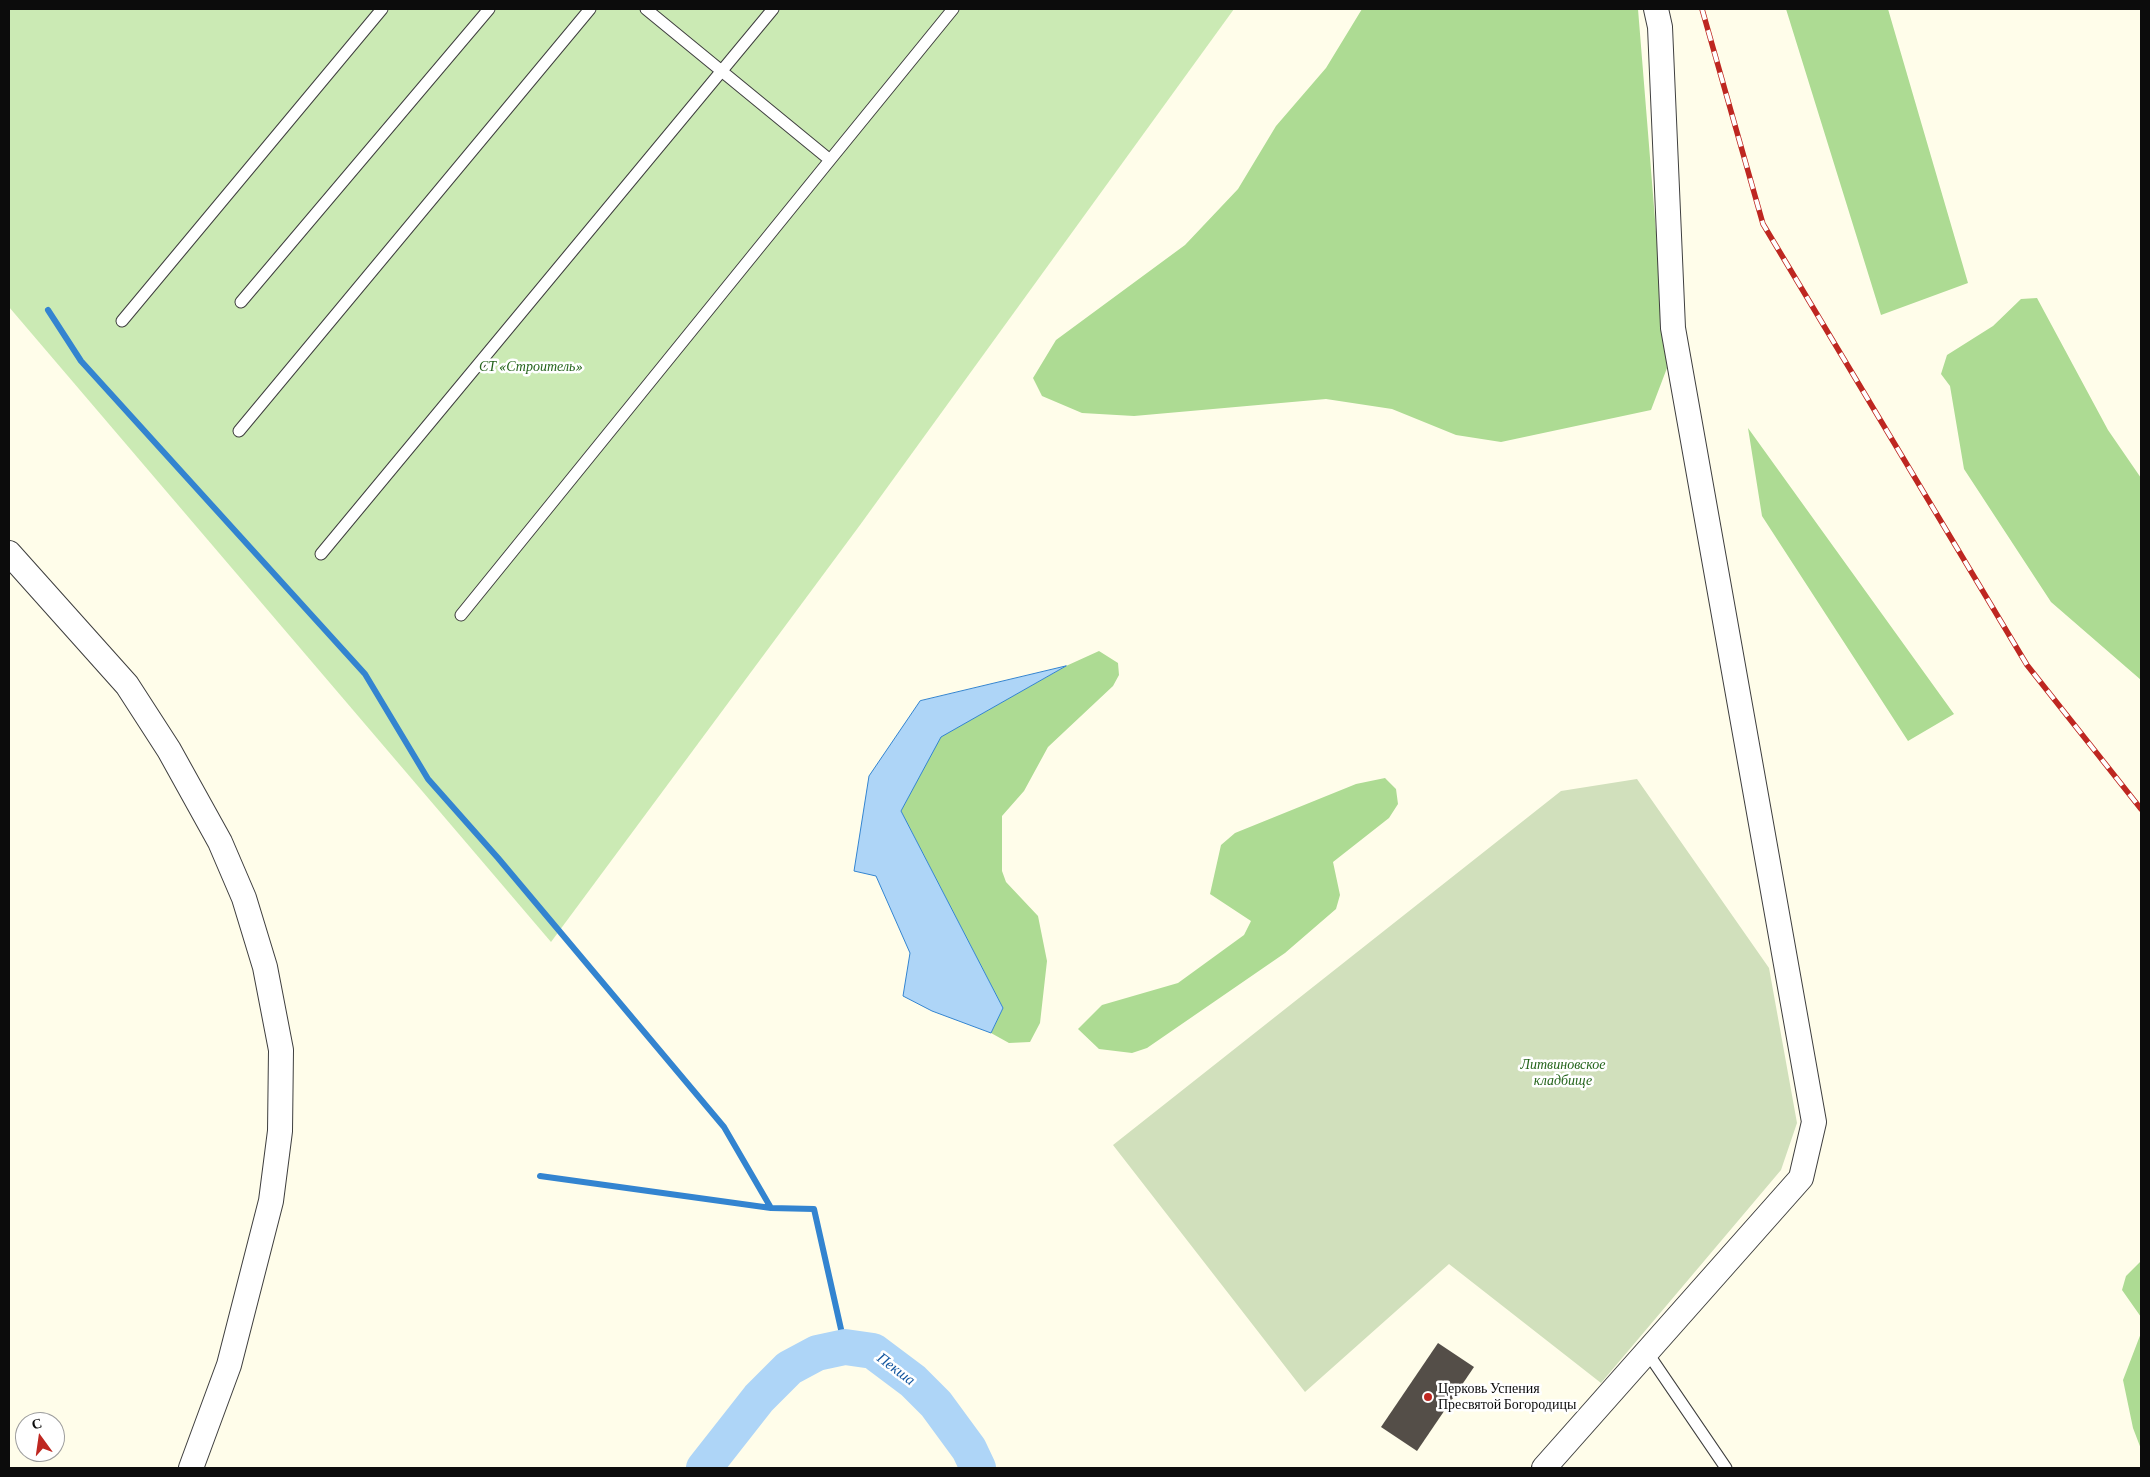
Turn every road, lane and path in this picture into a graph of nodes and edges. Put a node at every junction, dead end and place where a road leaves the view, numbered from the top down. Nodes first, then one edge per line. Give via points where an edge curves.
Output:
1 (382, 9) edge
2 (489, 9) edge
3 (590, 9) edge
4 (646, 9) edge
5 (773, 9) edge
6 (953, 9) edge
7 (1656, 9) edge
8 (723, 72) junction
9 (830, 160) junction
10 (241, 302) dead end
11 (122, 321) dead end
12 (239, 430) dead end
13 (9, 553) edge
14 (322, 554) dead end
15 (461, 615) dead end
16 (1647, 1352) junction
17 (191, 1468) edge
18 (1544, 1468) edge
19 (1726, 1468) edge

1 - 11 lane
2 - 10 lane
3 - 12 lane
4 - 8 lane
5 - 8 lane
6 - 9 lane
7 - 16 street via 1660,27 1673,328 1814,1122 1801,1178
8 - 9 lane
8 - 14 lane
9 - 15 lane
13 - 17 street via 126,685 169,750 220,842 244,898 265,967 281,1050 280,1131 271,1201 229,1365
16 - 18 street
16 - 19 lane

